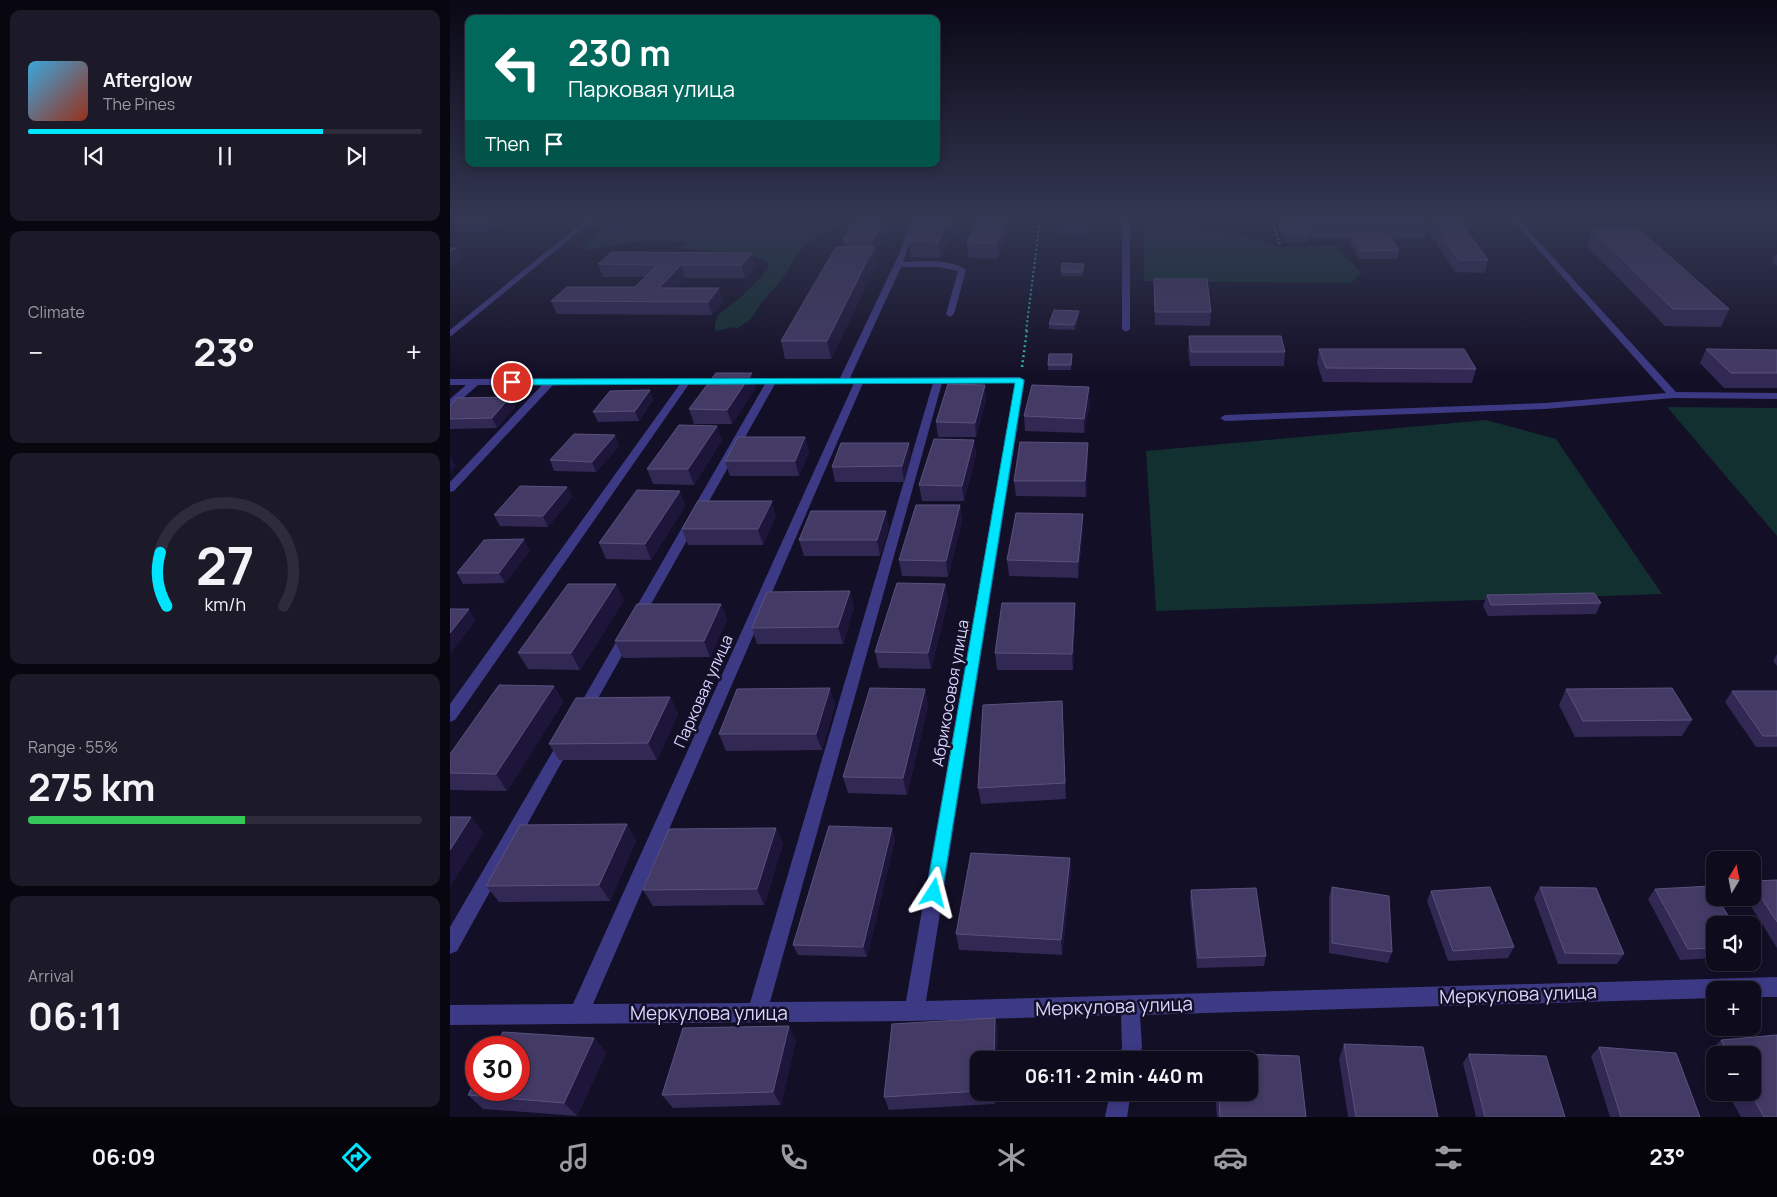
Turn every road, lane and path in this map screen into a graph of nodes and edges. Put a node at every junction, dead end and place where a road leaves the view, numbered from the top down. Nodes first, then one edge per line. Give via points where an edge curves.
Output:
1 (525, 273) edge
2 (894, 273) edge
3 (961, 273) edge
4 (1033, 273) edge
5 (1126, 273) edge
6 (1563, 273) edge
7 (950, 314) dead end
8 (1126, 329) dead end
9 (450, 334) edge
10 (1020, 380) junction
11 (938, 381) junction
12 (450, 382) edge
13 (475, 382) junction
14 (550, 382) junction
15 (686, 382) junction
16 (771, 382) junction
17 (843, 382) junction
18 (859, 382) junction
19 (1673, 394) junction
20 (1777, 396) edge
21 (450, 404) edge
22 (1225, 418) dead end
23 (450, 489) edge
24 (450, 716) edge
25 (450, 945) edge
26 (1777, 987) edge
27 (1130, 1005) junction
28 (914, 1011) junction
29 (757, 1013) junction
30 (579, 1014) junction
31 (450, 1015) edge
32 (1131, 1051) edge
33 (1119, 1101) edge
34 (1116, 1117) edge

1 - 9 street
2 - 17 street
3 - 7 street
4 - 10 path
5 - 8 street
6 - 19 street
10 - 11 street
10 - 28 street, Абрикосовоя улица
11 - 18 street
11 - 29 street
12 - 13 street
13 - 14 street
13 - 21 street
14 - 15 street
14 - 23 street
15 - 16 street
15 - 24 street
16 - 17 street
16 - 25 street
17 - 18 street
18 - 30 street, Парковая улица
19 - 20 street
19 - 22 street via 1545,406
26 - 27 street, Меркулова улица
27 - 28 street, Меркулова улица
27 - 32 street
28 - 29 street, Меркулова улица
29 - 30 street, Меркулова улица
30 - 31 street, Меркулова улица
33 - 34 street

